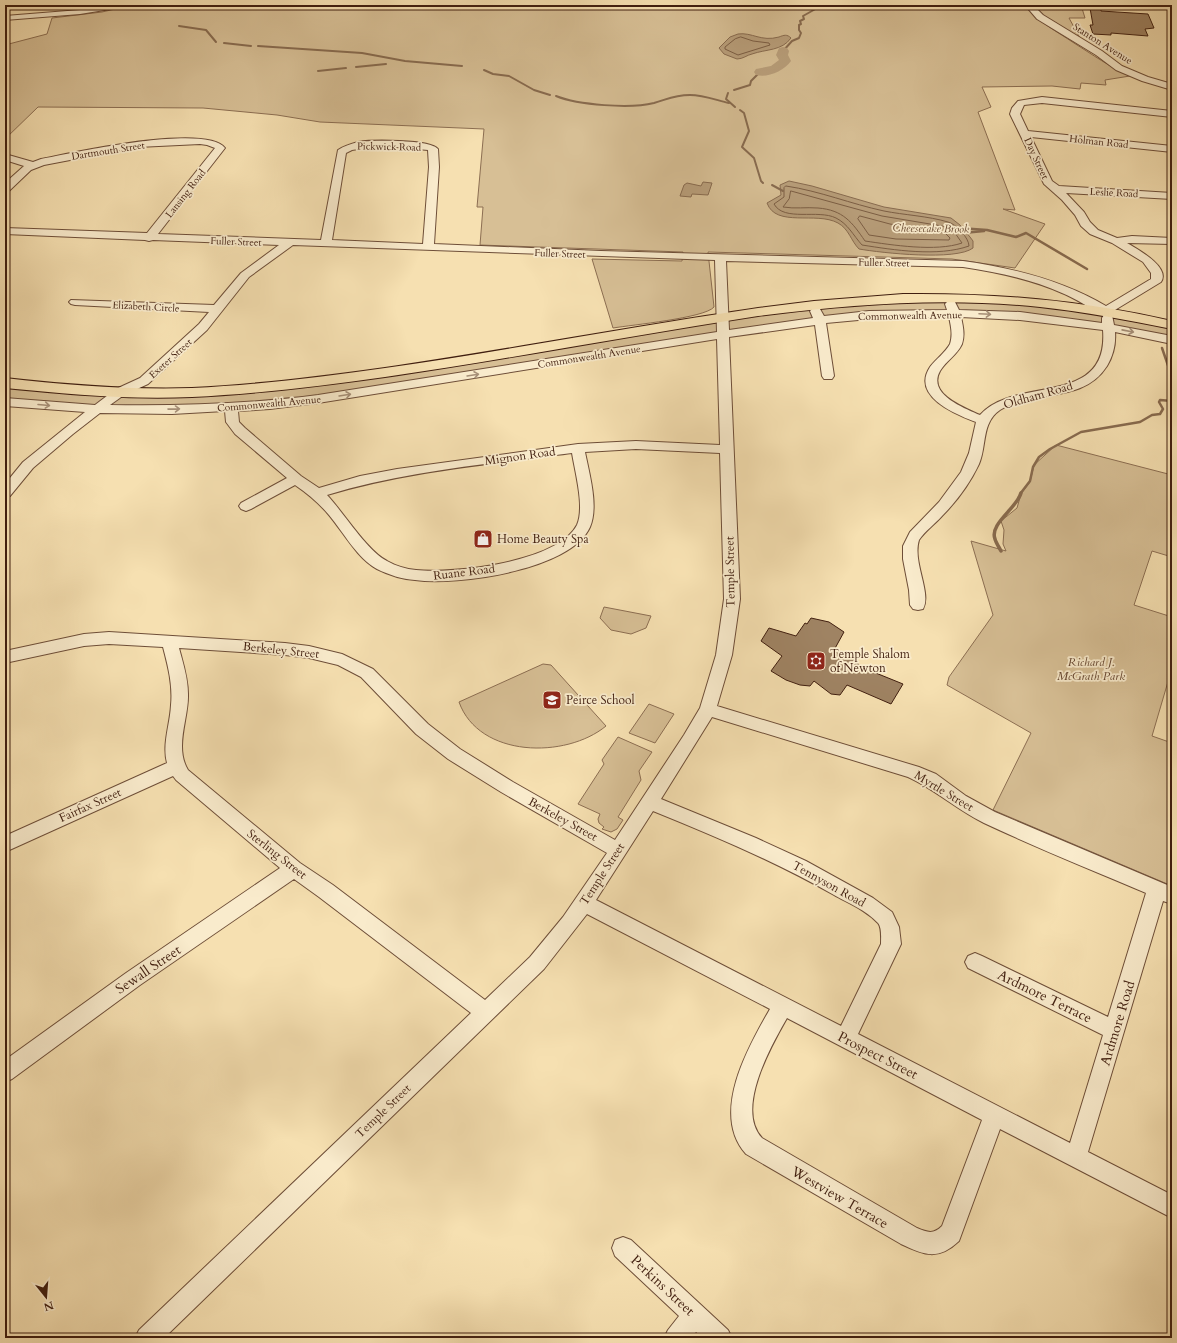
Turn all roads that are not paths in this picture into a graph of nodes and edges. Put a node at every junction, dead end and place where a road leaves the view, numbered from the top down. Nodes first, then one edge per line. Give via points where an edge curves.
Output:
1 (123, 5) edge
2 (1029, 5) edge
3 (5, 18) edge
4 (1172, 88) edge
5 (1172, 114) edge
6 (1026, 134) junction
7 (220, 148) joint
8 (1172, 149) edge
9 (5, 157) edge
10 (33, 165) junction
11 (5, 189) edge
12 (1055, 189) junction
13 (1172, 196) edge
14 (5, 231) edge
15 (149, 238) junction
16 (1116, 241) junction
17 (1172, 241) edge
18 (289, 243) junction
19 (326, 244) junction
20 (428, 248) junction
21 (720, 257) junction
22 (75, 302) dead end
23 (813, 305) junction
24 (952, 306) junction
25 (217, 309) junction
26 (1106, 311) junction
27 (820, 320) junction
28 (1172, 325) edge
29 (723, 327) junction
30 (1109, 327) junction
31 (1172, 336) edge
32 (1172, 340) edge
33 (828, 376) dead end
34 (5, 383) edge
35 (120, 392) junction
36 (5, 402) edge
37 (231, 408) junction
38 (98, 409) junction
39 (982, 420) junction
40 (578, 448) junction
41 (726, 449) junction
42 (296, 479) junction
43 (5, 493) edge
44 (317, 493) junction
45 (246, 506) dead end
46 (918, 605) dead end
47 (169, 641) junction
48 (5, 657) edge
49 (708, 709) junction
50 (176, 767) junction
51 (650, 802) junction
52 (5, 844) edge
53 (618, 850) junction
54 (294, 869) junction
55 (1164, 893) edge
56 (584, 903) junction
57 (975, 962) dead end
58 (783, 1006) junction
59 (486, 1012) junction
60 (1115, 1030) junction
61 (846, 1038) junction
62 (5, 1072) edge
63 (994, 1115) junction
64 (1076, 1157) junction
65 (1172, 1207) edge
66 (623, 1248) dead end
67 (695, 1315) junction
68 (147, 1338) edge
69 (676, 1338) edge
70 (720, 1338) edge

1 - 3 street via 80,12
2 - 4 street, Stanton Avenue via 1040,17 1119,68
5 - 6 street, Day Street via 1031,100 1021,103 1015,114
6 - 8 street, Holman Road
6 - 12 street, Day Street via 1044,177
7 - 10 street, Dartmouth Street via 197,140 138,144 67,156
7 - 15 street, Lansing Road
9 - 10 street
10 - 11 street, Dartmouth Street
12 - 13 street, Leslie Road
12 - 16 street, Day Street via 1066,198 1094,232
14 - 15 street, Fuller Street
15 - 18 street, Fuller Street
16 - 17 street
16 - 26 street, Day Street via 1147,260 1157,273 1157,280
18 - 19 street, Fuller Street
18 - 25 street, Exeter Street via 245,275
19 - 20 street, Fuller Street
19 - 20 street, Pickwick Road via 341,152 350,146 367,144 422,146 433,149
20 - 21 street, Fuller Street
21 - 26 street, Fuller Street via 942,263 984,267 1044,282 1093,302
21 - 29 street, Temple Street
22 - 25 street, Elizabeth Circle
23 - 24 main road, Commonwealth Avenue via 891,299
23 - 27 street
23 - 29 main road, Commonwealth Avenue
24 - 26 main road, Commonwealth Avenue via 1011,301
24 - 27 street, Commonwealth Avenue
24 -> 30 street, Commonwealth Avenue
24 - 39 street via 957,325 957,340 931,376 931,384 942,400 960,412
25 - 35 street, Exeter Street via 191,340 144,382
26 - 28 main road, Commonwealth Avenue
26 - 30 street, Oldham Road
26 - 31 main road, Commonwealth Avenue
27 - 29 street, Commonwealth Avenue
27 - 33 street
29 - 35 main road, Commonwealth Avenue via 310,382 214,392
37 -> 29 street, Commonwealth Avenue via 318,399
29 - 41 street, Temple Street
30 -> 32 street, Commonwealth Avenue
30 - 39 street, Oldham Road via 1108,350 1094,375 1069,388 1014,400 989,412
34 - 35 main road, Commonwealth Avenue
35 - 38 street, Exeter Street
36 -> 38 street, Commonwealth Avenue
38 -> 37 street, Commonwealth Avenue
37 - 42 street, Ruane Road via 233,422 240,431
38 - 43 street, Exeter Street via 48,446
39 - 46 street via 974,462 940,511 912,539 910,555
40 - 41 street, Mignon Road via 636,445
40 - 44 street, Mignon Road via 397,473 360,480
40 - 44 street, Ruane Road via 586,508 585,523 580,531 563,547 550,553 519,564 490,570 432,577 387,568 368,554
41 - 49 street, Temple Street via 732,599 724,655
42 - 44 street, Ruane Road
42 - 45 street
47 - 48 street, Berkeley Street via 109,638 84,640
47 - 50 street via 177,668 180,691 174,754
47 - 53 street, Berkeley Street via 309,652 342,660 367,673 422,729 454,754
49 - 51 street, Temple Street
49 - 55 street, Myrtle Street via 913,772 930,779 960,801 989,817
50 - 52 street, Fairfax Street
50 - 54 street, Sterling Street via 229,816
51 - 53 street, Temple Street
51 - 61 street, Tennyson Road via 787,861 876,910 885,919 891,931 891,944
53 - 56 street, Temple Street
54 - 59 street, Sterling Street
54 - 62 street, Sewall Street via 133,979
55 - 60 street, Ardmore Road
56 - 58 street, Prospect Street
56 - 59 street, Temple Street via 537,963
57 - 60 street, Ardmore Terrace
58 - 61 street, Prospect Street
58 - 63 street, Westview Terrace via 758,1052 750,1075 741,1120 745,1134 754,1146 909,1236 934,1245 944,1241 951,1233
59 - 68 street, Temple Street
60 - 64 street, Ardmore Road
61 - 63 street, Prospect Street
63 - 64 street, Prospect Street
64 - 65 street, Prospect Street
66 - 67 street, Perkins Street
67 - 69 street
67 - 70 street, Perkins Street

